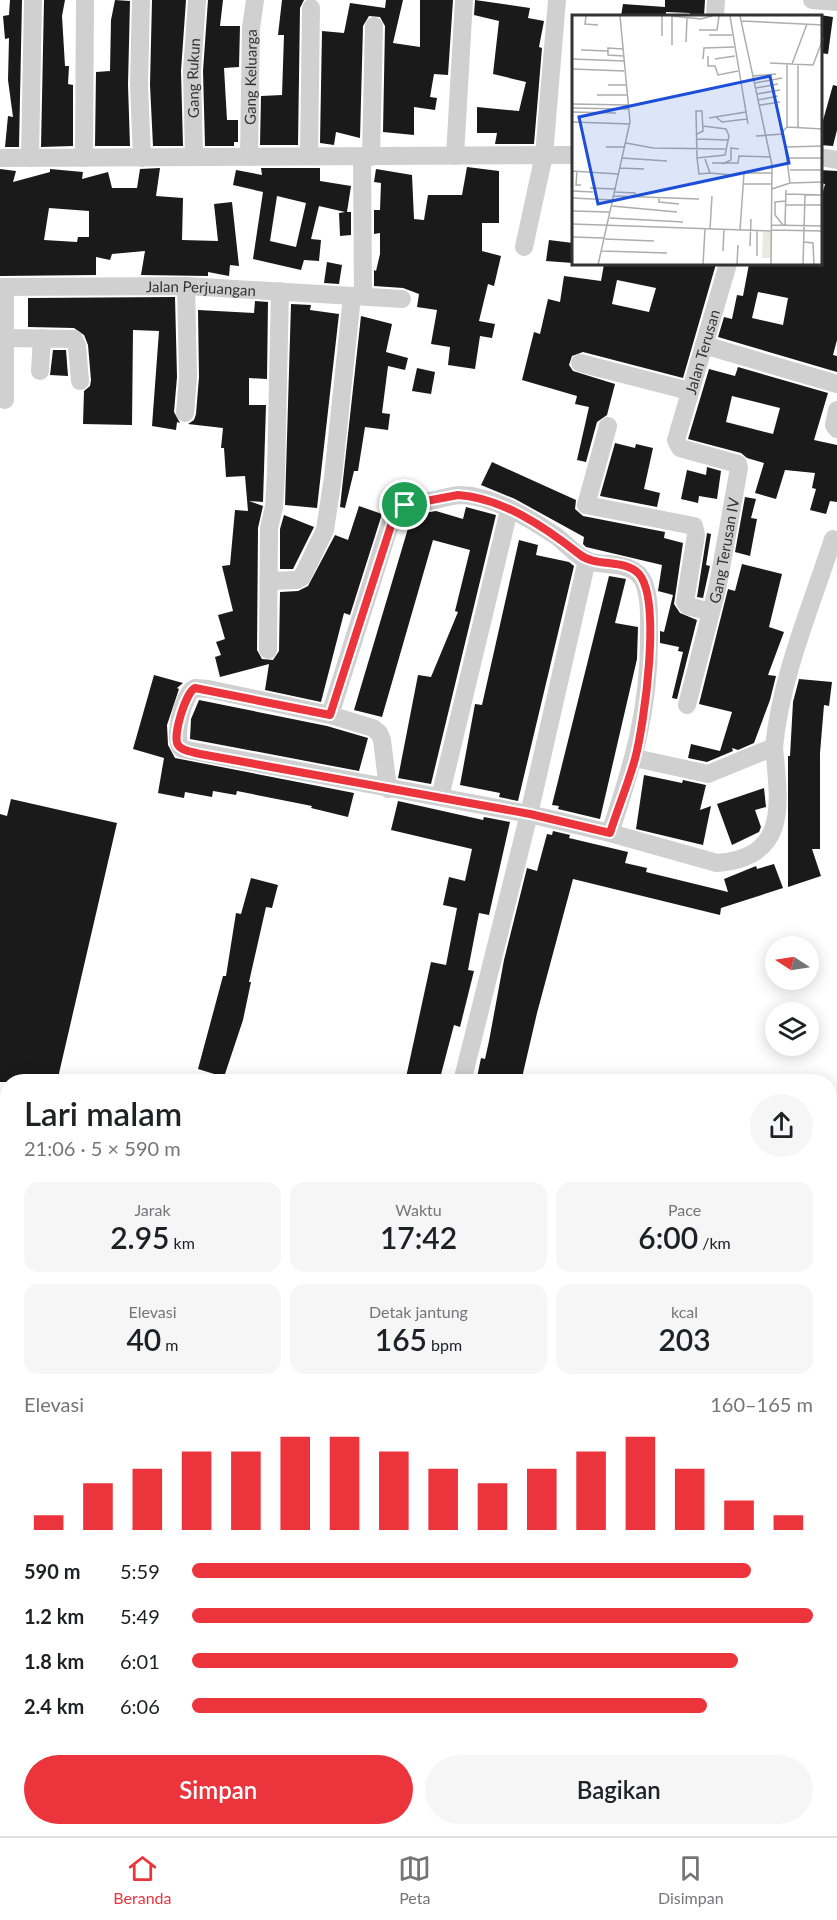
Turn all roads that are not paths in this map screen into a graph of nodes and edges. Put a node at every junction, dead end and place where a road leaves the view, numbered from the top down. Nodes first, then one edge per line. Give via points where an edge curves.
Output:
1 (33, 0) edge
2 (86, 0) edge
3 (141, 0) edge
4 (197, 0) edge
5 (255, 0) edge
6 (464, 0) edge
7 (557, 0) edge
8 (716, 0) edge
9 (812, 0) edge
10 (837, 2) edge
11 (311, 8) dead end
12 (715, 15) edge
13 (374, 26) dead end
14 (544, 155) junction
15 (572, 155) edge
16 (194, 156) junction
17 (309, 156) junction
18 (455, 156) junction
19 (249, 157) junction
20 (367, 157) junction
21 (0, 158) edge
22 (30, 158) junction
23 (84, 158) junction
24 (142, 158) junction
25 (822, 158) edge
26 (837, 160) edge
27 (524, 247) dead end
28 (727, 266) edge
29 (186, 286) junction
30 (2, 287) edge
31 (280, 291) junction
32 (358, 296) junction
33 (402, 299) dead end
34 (5, 338) junction
35 (42, 338) junction
36 (704, 345) junction
37 (580, 363) dead end
38 (40, 371) dead end
39 (80, 381) dead end
40 (837, 384) edge
41 (689, 391) junction
42 (5, 400) dead end
43 (837, 410) edge
44 (185, 412) dead end
45 (608, 426) dead end
46 (837, 429) edge
47 (676, 440) joint
48 (509, 510) junction
49 (833, 539) dead end
50 (587, 560) junction
51 (269, 581) junction
52 (710, 612) junction
53 (268, 650) dead end
54 (687, 705) dead end
55 (330, 715) junction
56 (774, 747) junction
57 (635, 758) junction
58 (388, 789) junction
59 (440, 797) junction
60 (530, 814) junction
61 (610, 833) junction
62 (464, 1074) edge

1 - 22 street
2 - 23 street
3 - 24 street
4 - 16 street, Gang Rukun via 192,71
5 - 19 street, Gang Keluarga
6 - 18 street
7 - 14 street
8 - 12 street
9 - 10 street
11 - 17 street
13 - 20 street
14 - 15 street
14 - 18 street
14 - 27 street
16 - 19 street
16 - 24 street
17 - 19 street
17 - 20 street
18 - 20 street
20 - 32 street
21 - 22 street
22 - 23 street
23 - 24 street
25 - 26 street
28 - 36 street, Jalan Terusan
29 - 30 street, Jalan Perjuangan
29 - 31 street, Jalan Perjuangan
29 - 44 street
30 - 34 street
31 - 32 street, Jalan Perjuangan
31 - 51 street
32 - 33 street, Jalan Perjuangan
32 - 51 street via 325,530 302,577
34 - 35 street
34 - 42 street
35 - 38 street
35 - 39 street via 75,340
36 - 40 street
36 - 41 street, Jalan Terusan
37 - 41 street
41 - 47 street, Jalan Terusan
43 - 46 street
45 - 52 street via 586,505 696,528 686,602
47 - 52 street, Gang Terusan IV via 680,448 728,459 739,468
48 - 50 street via 553,534
48 - 55 street via 494,502 458,495 396,510
48 - 59 street
49 - 56 street via 785,687
50 - 57 street via 626,567 644,581 649,659
50 - 60 street
51 - 53 street
52 - 54 street, Gang Terusan IV
55 - 58 street via 379,733
55 - 58 street via 195,688 187,694 177,744 200,754
56 - 57 street via 708,774
56 - 61 street via 778,784 776,822 764,846 729,862 717,863
57 - 61 street
58 - 59 street
59 - 60 street
60 - 61 street
60 - 62 street

